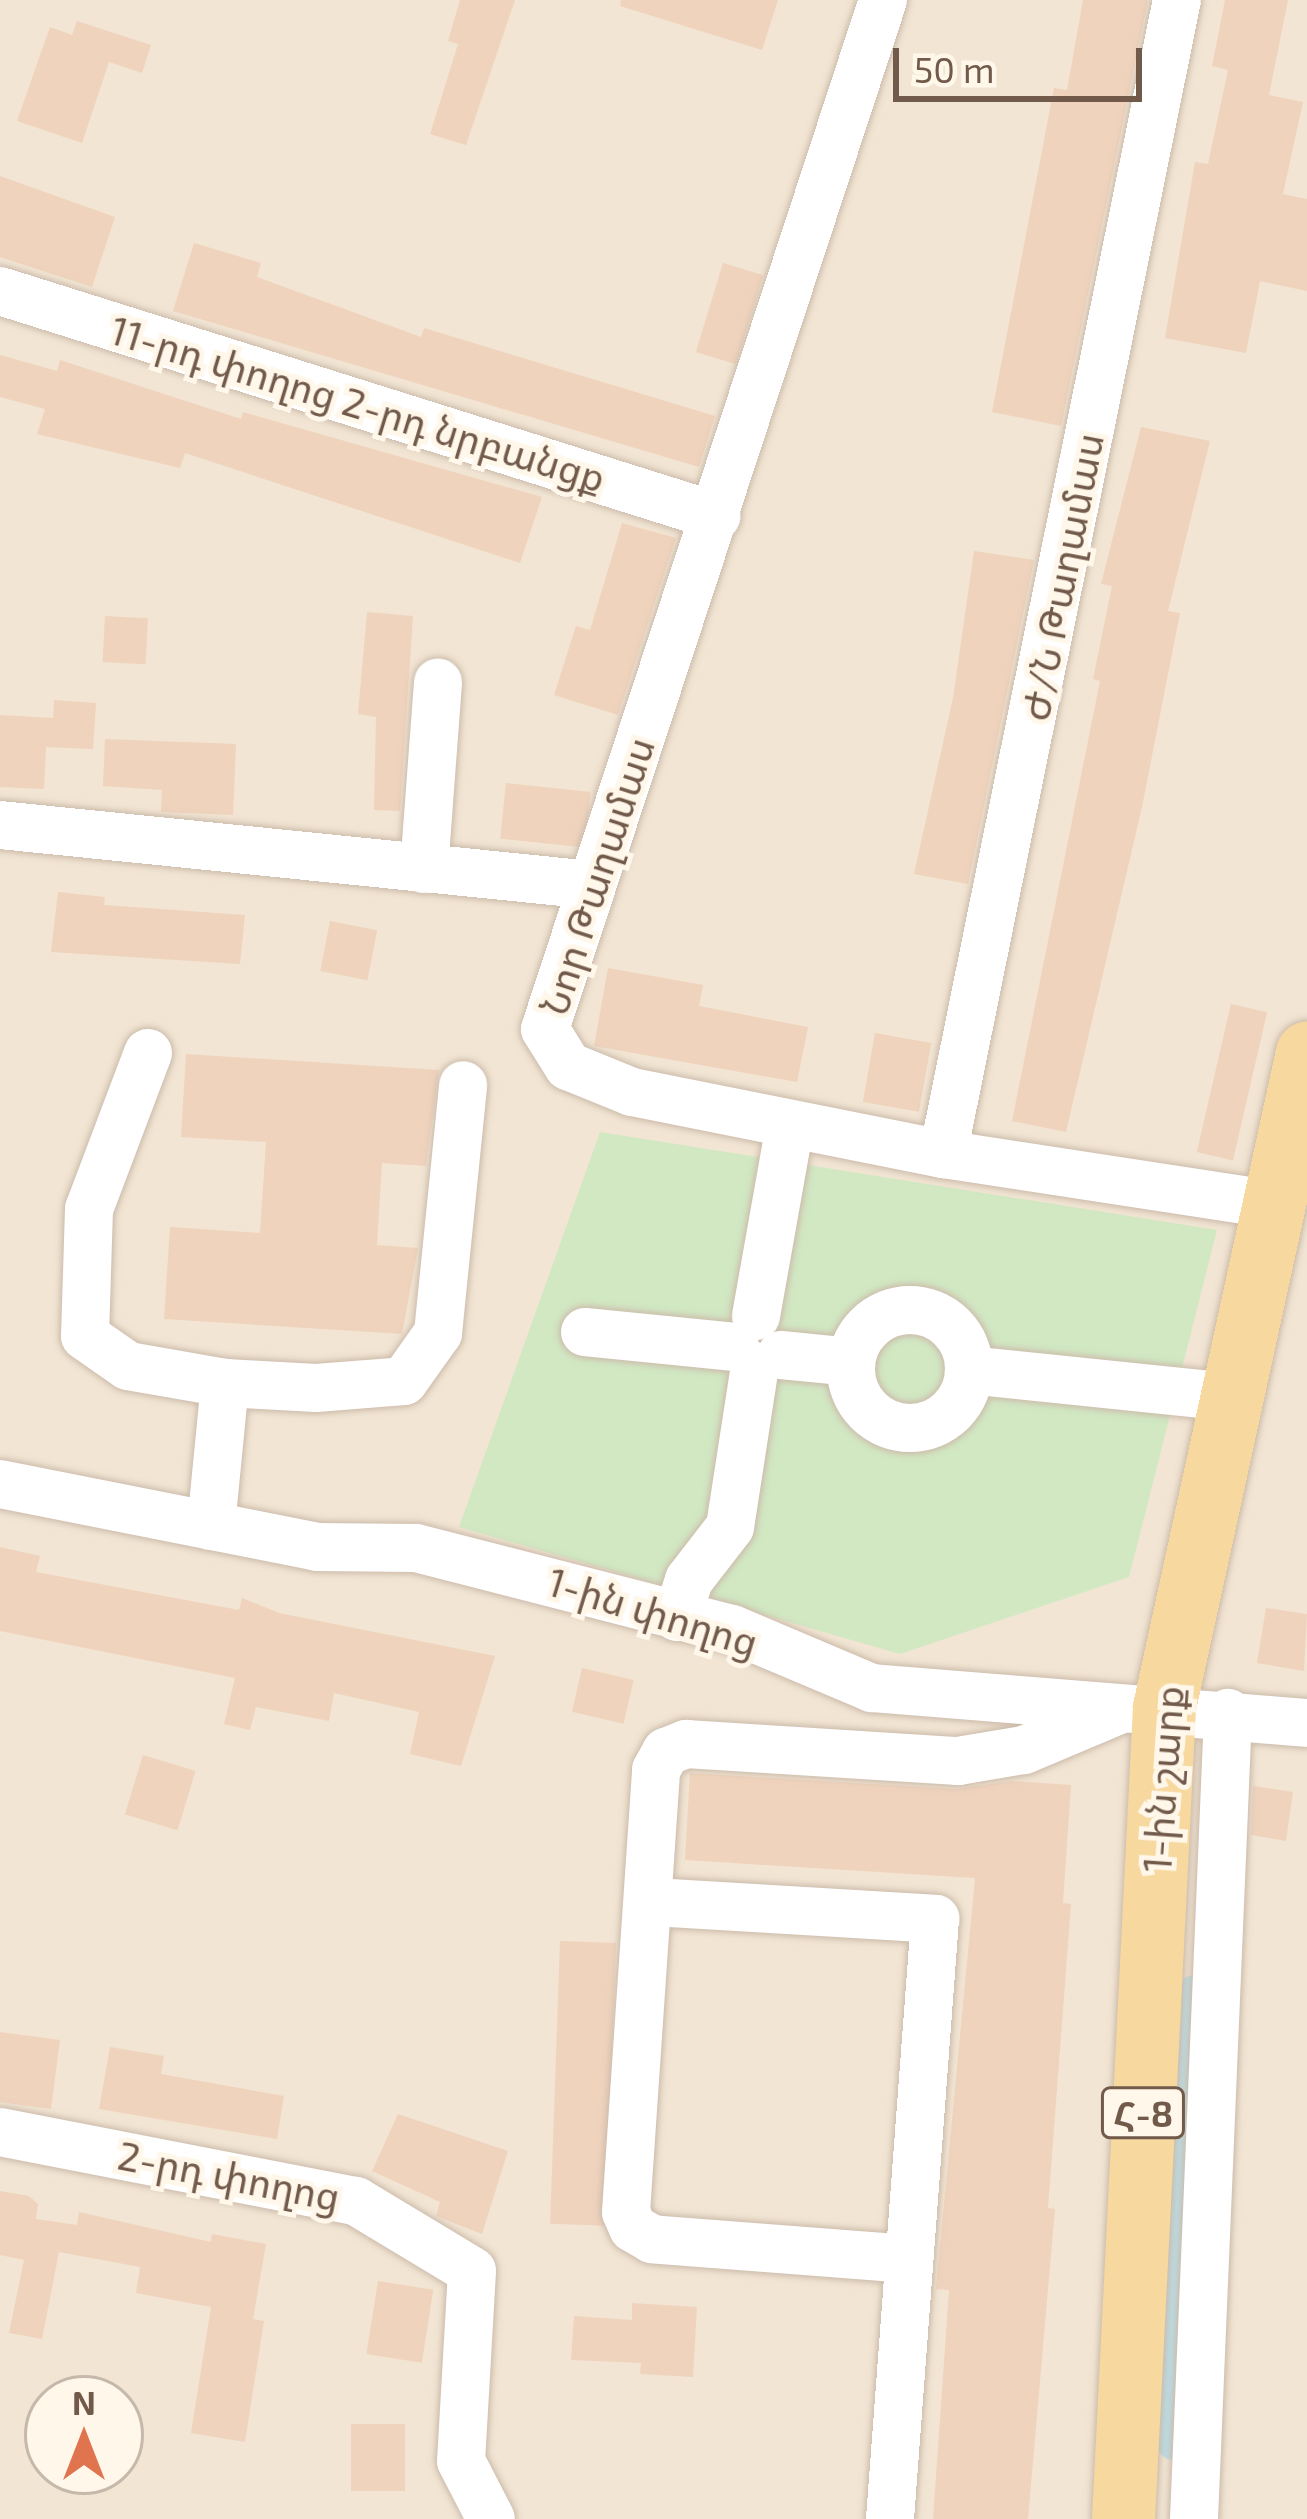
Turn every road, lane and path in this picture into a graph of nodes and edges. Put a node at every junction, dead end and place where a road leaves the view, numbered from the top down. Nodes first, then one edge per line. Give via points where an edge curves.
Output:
1 (884, 0) edge
2 (1177, 0) edge
3 (0, 291) edge
4 (716, 516) junction
5 (438, 683) dead end
6 (0, 825) edge
7 (424, 869) junction
8 (592, 885) junction
9 (1307, 1052) edge
10 (148, 1053) dead end
11 (463, 1085) dead end
12 (790, 1126) junction
13 (943, 1154) junction
14 (1271, 1204) junction
15 (585, 1332) dead end
16 (757, 1346) junction
17 (850, 1362) junction
18 (969, 1370) junction
19 (225, 1384) junction
20 (1230, 1397) junction
21 (0, 1484) edge
22 (211, 1526) junction
23 (677, 1617) junction
24 (1148, 1706) junction
25 (1228, 1713) junction
26 (1307, 1723) edge
27 (652, 1902) junction
28 (1152, 1944) junction
29 (1215, 1947) junction
30 (1206, 2107) junction
31 (1144, 2108) junction
32 (0, 2132) edge
33 (909, 2259) junction
34 (491, 2519) edge
35 (890, 2519) edge
36 (1123, 2519) edge
37 (1194, 2519) edge

1 - 4 street, Նոր Թաղամաս
2 - 13 street, Ժ/Ն Թաղամաս
3 - 4 street, 11-րդ փողոց 2-րդ նրբանցք
4 - 8 street, Նոր Թաղամաս
5 - 7 street
6 - 7 street
7 - 8 street
8 - 12 street, Նոր Թաղամաս via 544,1029 568,1066 632,1092
9 - 14 main road, 1-ին շարք / Հ-8
10 - 19 street via 89,1209 85,1336 128,1366
11 - 19 street via 438,1333 404,1381
12 - 13 street, Նոր Թաղամաս
12 - 16 street
13 - 14 street, Նոր Թաղամաս
14 - 20 main road, 1-ին շարք / Հ-8
15 - 16 street
16 - 17 street
16 - 23 street via 730,1527 689,1580
17 - 18 street via 884,1315 923,1311 957,1332
17 - 18 street via 859,1399 887,1424 906,1428 943,1418
18 - 20 street
19 - 22 street
20 - 24 main road, 1-ին շարք / Հ-8
21 - 22 street, 1-ին փողոց
22 - 23 street, 1-ին փողոց via 317,1547 416,1548
23 - 24 street, 1-ին փողոց via 732,1629 872,1688
24 - 25 street, 1-ին փողոց
24 - 27 street via 1024,1750 958,1761 686,1744 666,1753 656,1770
24 - 28 main road, 1-ին շարք / Հ-8
25 - 26 street, 1-ին փողոց
25 - 29 street
27 - 33 street via 626,2212 633,2228 652,2239
27 - 33 street via 935,1919
28 - 29 street
28 - 31 main road, 1-ին շարք / Հ-8
29 - 30 street
30 - 31 street
30 - 37 street
31 - 36 main road, 1-ին շարք / Հ-8
32 - 34 street, 2-րդ փողոց via 356,2201 472,2271 461,2461
33 - 35 street

